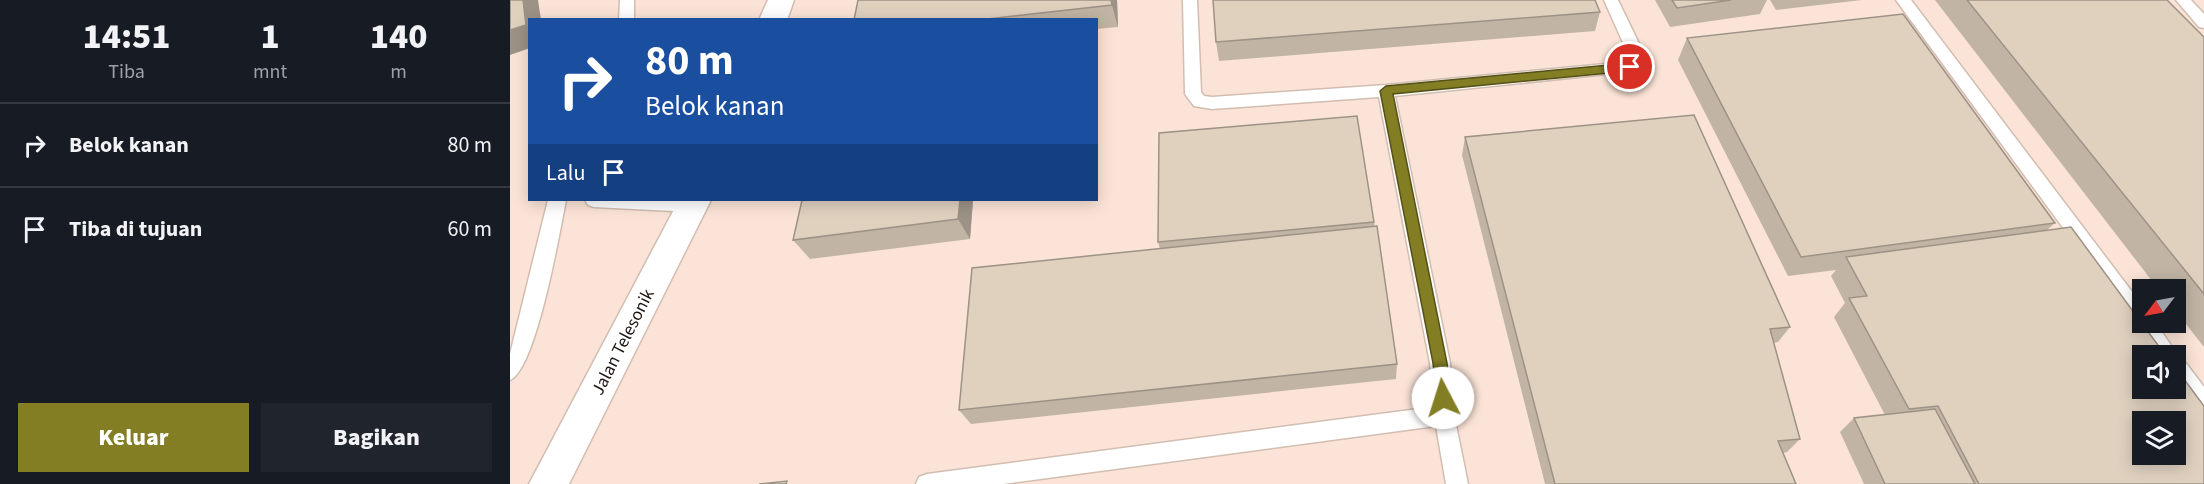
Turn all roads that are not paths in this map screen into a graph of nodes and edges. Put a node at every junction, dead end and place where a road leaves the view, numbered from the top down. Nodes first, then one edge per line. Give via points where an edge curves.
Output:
1 (627, 0) edge
2 (781, 0) edge
3 (1190, 0) edge
4 (1611, 0) edge
5 (1903, 0) edge
6 (2183, 0) edge
7 (626, 18) edge
8 (774, 18) edge
9 (2204, 23) edge
10 (1386, 91) junction
11 (557, 201) edge
12 (644, 201) edge
13 (694, 202) edge
14 (2132, 306) edge
15 (510, 371) edge
16 (2186, 379) edge
17 (2204, 403) edge
18 (1444, 415) junction
19 (549, 484) edge
20 (927, 484) edge
21 (1457, 484) edge

1 - 7 lane
2 - 8 street
3 - 10 lane via 1193,94 1200,102
4 - 10 lane via 1636,54 1637,59 1630,67
5 - 14 lane
6 - 9 lane
10 - 18 lane via 1440,363
11 - 15 lane via 524,343
12 - 13 lane
13 - 19 street, Jalan Telesonik
16 - 17 lane
18 - 20 lane
18 - 21 lane

